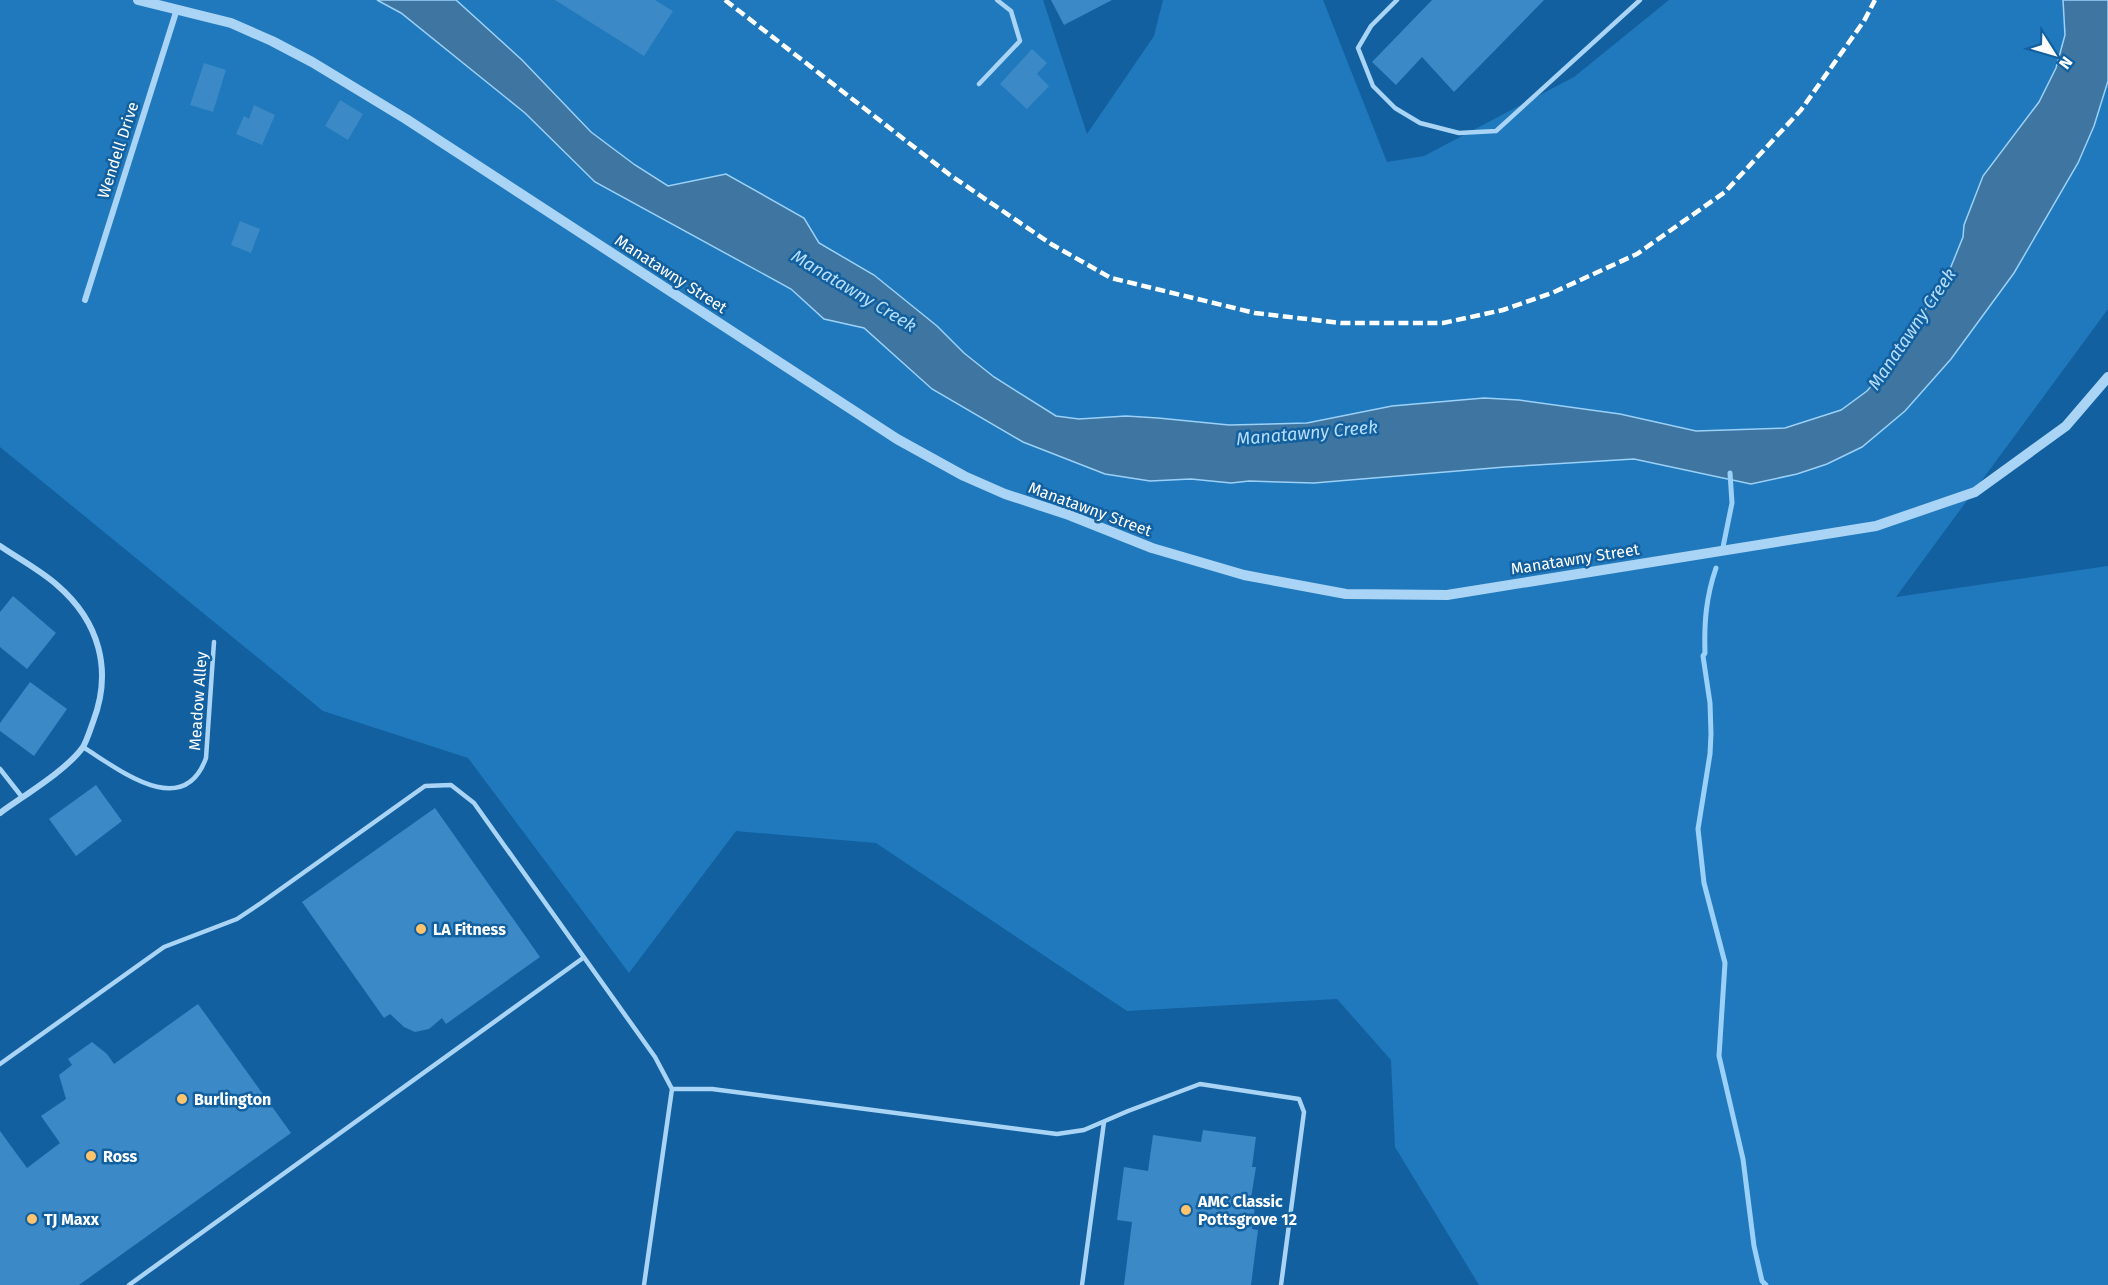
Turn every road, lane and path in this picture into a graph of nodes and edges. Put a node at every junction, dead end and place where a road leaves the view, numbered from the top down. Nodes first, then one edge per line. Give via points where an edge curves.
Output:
1 (138, 0) edge
2 (997, 0) edge
3 (1397, 0) edge
4 (1641, 0) edge
5 (177, 9) junction
6 (979, 84) dead end
7 (85, 300) dead end
8 (2108, 377) edge
9 (0, 546) edge
10 (214, 642) dead end
11 (83, 747) junction
12 (0, 769) edge
13 (22, 797) junction
14 (0, 813) edge
15 (583, 958) junction
16 (0, 1064) edge
17 (672, 1089) junction
18 (1104, 1122) junction
19 (129, 1285) edge
20 (644, 1285) edge
21 (1082, 1285) edge
22 (1281, 1285) edge

1 - 5 street, Manatawny Street
2 - 6 lane via 1011,11 1020,41
3 - 4 lane via 1371,26 1358,48 1373,86 1395,108 1420,123 1459,133 1496,131
5 - 7 street, Wendell Drive
5 - 8 street, Manatawny Street via 231,23 272,41 362,92 897,439 964,476 1152,548 1244,575 1346,594 1447,595 1875,526 1975,492 2066,426
9 - 11 street via 56,584 85,615 93,632 103,672 102,691
10 - 11 lane, Meadow Alley via 206,758 197,774 175,788 152,787
11 - 13 street
12 - 13 lane
13 - 14 street
15 - 16 lane via 474,803 452,785 425,786 237,919 164,947
15 - 17 lane via 655,1057
15 - 19 lane
17 - 18 lane via 712,1089 1057,1134 1084,1131
17 - 20 lane
18 - 21 lane
18 - 22 lane via 1200,1084 1299,1099 1304,1112

